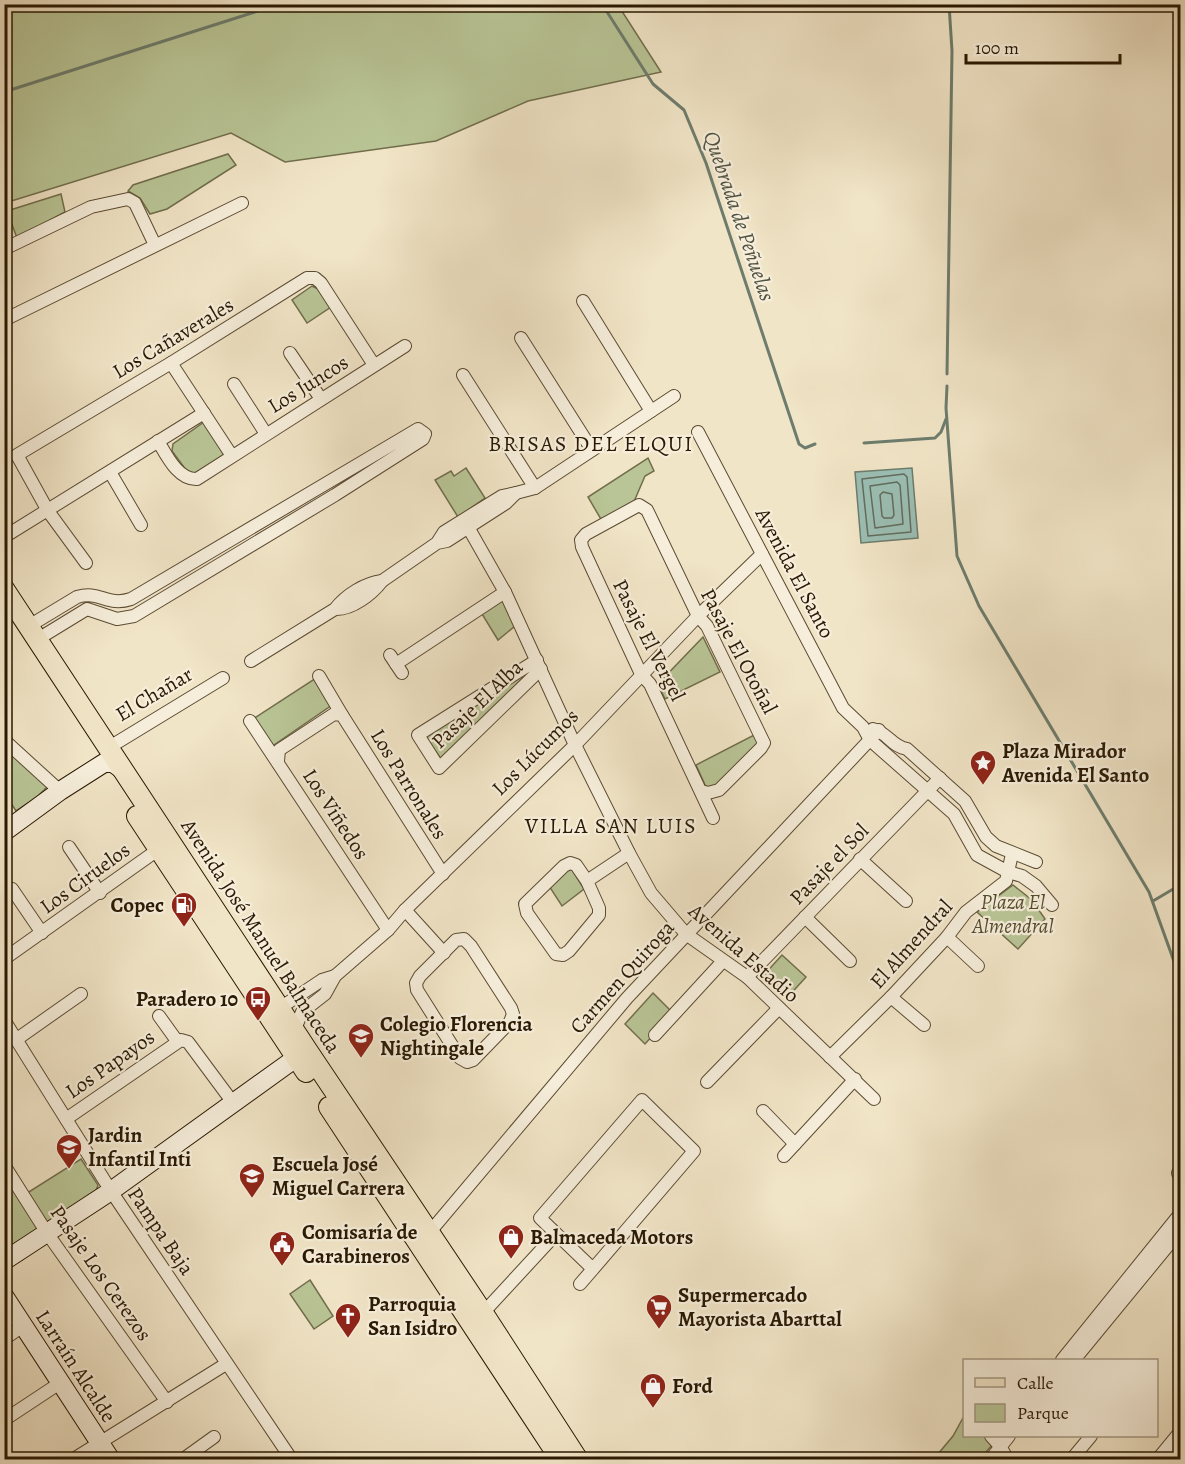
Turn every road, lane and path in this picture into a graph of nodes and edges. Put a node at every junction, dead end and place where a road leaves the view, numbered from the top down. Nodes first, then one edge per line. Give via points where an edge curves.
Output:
1 (242, 202) dead end
2 (155, 245) junction
3 (4, 249) edge
4 (583, 301) dead end
5 (4, 320) edge
6 (521, 338) dead end
7 (405, 346) dead end
8 (290, 353) dead end
9 (171, 363) junction
10 (374, 365) junction
11 (463, 375) dead end
12 (234, 384) dead end
13 (674, 396) dead end
14 (321, 399) junction
15 (651, 411) junction
16 (204, 413) junction
17 (698, 432) dead end
18 (266, 434) junction
19 (158, 441) junction
20 (592, 450) junction
21 (232, 456) junction
22 (110, 472) junction
23 (328, 482) junction
24 (535, 488) junction
25 (516, 493) junction
26 (335, 495) junction
27 (639, 505) joint
28 (48, 511) junction
29 (141, 525) dead end
30 (468, 527) junction
31 (250, 528) junction
32 (4, 537) edge
33 (258, 542) junction
34 (437, 543) junction
35 (762, 554) junction
36 (86, 563) dead end
37 (164, 580) junction
38 (4, 589) edge
39 (505, 592) junction
40 (171, 593) junction
41 (4, 613) edge
42 (698, 616) junction
43 (33, 632) junction
44 (251, 662) dead end
45 (396, 664) dead end
46 (539, 665) junction
47 (641, 674) junction
48 (319, 676) dead end
49 (223, 678) dead end
50 (342, 716) junction
51 (250, 721) dead end
52 (874, 735) junction
53 (4, 740) edge
54 (575, 745) junction
55 (106, 755) junction
56 (278, 760) junction
57 (940, 778) junction
58 (60, 791) junction
59 (701, 791) junction
60 (927, 791) junction
61 (713, 818) dead end
62 (4, 832) edge
63 (69, 848) dead end
64 (159, 849) junction
65 (629, 853) junction
66 (1012, 854) junction
67 (860, 859) junction
68 (1036, 862) dead end
69 (1008, 872) junction
70 (443, 874) junction
71 (587, 881) junction
72 (12, 889) dead end
73 (100, 893) junction
74 (906, 901) dead end
75 (1052, 905) dead end
76 (405, 910) junction
77 (805, 917) junction
78 (388, 930) junction
79 (42, 933) junction
80 (686, 934) junction
81 (947, 937) junction
82 (444, 953) junction
83 (4, 959) edge
84 (723, 961) junction
85 (850, 961) dead end
86 (978, 966) dead end
87 (335, 976) junction
88 (747, 977) junction
89 (81, 994) dead end
90 (891, 997) junction
91 (779, 1008) junction
92 (274, 1012) junction
93 (159, 1016) dead end
94 (4, 1020) edge
95 (924, 1025) dead end
96 (295, 1029) junction
97 (655, 1035) dead end
98 (17, 1039) junction
99 (177, 1041) junction
100 (302, 1054) junction
101 (830, 1057) junction
102 (855, 1079) junction
103 (707, 1082) dead end
104 (874, 1099) dead end
105 (234, 1104) junction
106 (763, 1111) dead end
107 (66, 1119) junction
108 (795, 1144) junction
109 (784, 1156) dead end
110 (4, 1165) edge
111 (111, 1191) junction
112 (1180, 1214) edge
113 (1180, 1231) edge
114 (47, 1233) junction
115 (429, 1233) junction
116 (555, 1234) junction
117 (4, 1261) edge
118 (1147, 1263) junction
119 (593, 1269) junction
120 (580, 1284) dead end
121 (4, 1296) edge
122 (483, 1313) junction
123 (1099, 1322) junction
124 (23, 1326) junction
125 (4, 1339) edge
126 (1063, 1359) edge
127 (1075, 1359) edge
128 (226, 1364) junction
129 (60, 1383) junction
130 (167, 1402) junction
131 (4, 1420) edge
132 (1180, 1432) edge
133 (214, 1437) dead end
134 (992, 1437) edge
135 (1008, 1437) edge
136 (1090, 1437) edge
137 (99, 1442) junction
138 (1000, 1446) junction
139 (1180, 1447) edge
140 (72, 1460) edge
141 (111, 1460) edge
142 (182, 1460) edge
143 (292, 1460) edge
144 (561, 1460) edge
145 (578, 1460) edge
146 (990, 1460) edge
147 (1008, 1460) edge
148 (1071, 1460) edge
149 (1157, 1460) edge
150 (1170, 1460) edge

1 - 2 street
2 - 3 street via 135,203 128,199 91,207
2 - 5 street
4 - 15 street
6 - 20 street
7 - 10 street, Los Juncos
8 - 14 street
9 - 10 street, Los Cañaverales via 307,278 315,278
9 - 16 street
9 - 28 street, Los Cañaverales via 17,454
10 - 14 street, Los Juncos
11 - 24 street
12 - 18 street
13 - 15 street
14 - 18 street, Los Juncos
15 - 20 street
16 - 19 street
16 - 21 street
17 - 35 street, Avenida El Santo
18 - 21 street, Los Juncos
19 - 21 street, Los Juncos via 177,470 190,480
19 - 22 street
20 - 24 street
22 - 28 street
22 - 29 street
23 - 26 street
23 - 26 street via 418,429 425,434 423,439
23 - 31 street
24 - 25 street
25 - 30 street
25 - 34 street via 502,496 444,532
26 - 33 street
27 - 42 street, Pasaje El Otoñal via 647,510
27 - 47 street, Pasaje El Vergel via 581,540
28 - 32 street
28 - 36 street
30 - 34 street
30 - 39 street, Avenida Estadio
31 - 33 street
31 - 37 street
33 - 40 street
34 - 44 street via 382,581 374,591 344,609 335,609
35 - 42 street, Los Lúcumos
35 - 52 street, Avenida El Santo via 843,708
37 - 40 street
37 - 43 street via 120,603 95,595 77,597
38 - 43 main road, Avenida José Manuel Balmaceda
39 - 45 street
39 - 46 street, Avenida Estadio
40 - 43 street via 125,619 87,609
41 - 55 main road, Avenida José Manuel Balmaceda
42 - 47 street, Los Lúcumos
42 - 59 street, Pasaje El Otoñal via 707,626 764,743 719,790
43 - 55 main road, Avenida José Manuel Balmaceda
46 - 46 street, Pasaje El Alba via 418,735 439,768
46 - 54 street, Avenida Estadio
47 - 54 street, Los Lúcumos
47 - 59 street, Pasaje El Vergel via 650,684
48 - 50 street, Los Parronales
49 - 55 street, El Chañar
50 - 56 street via 334,714 279,750
50 - 70 street, Los Parronales
51 - 56 street, Los Viñedos
52 - 57 street, Avenida El Santo via 907,749
52 - 60 street
52 - 80 street, Carmen Quiroga
53 - 58 street
54 - 65 street, Avenida Estadio
54 - 70 street, Los Lúcumos
55 - 58 street, El Chañar
55 - 64 main road, Avenida José Manuel Balmaceda
55 - 92 main road, Avenida José Manuel Balmaceda via 124,771
56 - 78 street, Los Viñedos
57 - 60 street, Pasaje el Sol
57 - 66 street, Avenida El Santo via 965,801 986,837
58 - 62 street, El Chañar
59 - 61 street, Pasaje El Vergel
60 - 67 street, Pasaje el Sol
60 - 69 street via 954,814 977,855
63 - 73 street
64 - 73 street, Los Ciruelos
64 - 92 main road, Avenida José Manuel Balmaceda
65 - 71 street
65 - 80 street, Avenida Estadio via 651,892
66 - 68 street, Avenida El Santo
66 - 69 street, El Almendral
67 - 74 street
67 - 77 street, Pasaje el Sol
69 - 75 street via 1036,886
69 - 81 street, El Almendral via 1006,881 971,908
70 - 76 street, Los Lúcumos
71 - 71 street via 570,863 525,904 526,913 556,954 569,951 599,915
72 - 79 street
73 - 79 street, Los Ciruelos
76 - 78 street, Los Lúcumos
76 - 82 street
77 - 85 street
77 - 88 street, Pasaje el Sol
78 - 87 street, Los Lúcumos
79 - 83 street, Los Ciruelos
80 - 84 street, Avenida Estadio
80 - 115 street, Carmen Quiroga via 627,998
81 - 86 street
81 - 90 street, El Almendral
82 - 82 street via 420,976 417,990 460,1058 467,1062 510,1022 513,1014 471,945 464,939 456,940
84 - 88 street, Avenida Estadio
84 - 97 street
87 - 92 street, Los Lúcumos via 322,980
87 - 96 street, Los Lúcumos via 325,994 302,1012
88 - 91 street, Avenida Estadio
89 - 98 street
90 - 95 street
90 - 101 street, El Almendral
91 - 101 street, Avenida Estadio
91 - 103 street
92 - 96 main road, Avenida José Manuel Balmaceda
92 - 100 main road, Avenida José Manuel Balmaceda
93 - 99 street, Los Papayos
94 - 98 street, Pampa Baja
96 - 100 main road, Avenida José Manuel Balmaceda
98 - 107 street, Pampa Baja
99 - 105 street, Los Papayos via 188,1042
99 - 107 street, Los Papayos
100 - 105 street
100 - 115 main road, Avenida José Manuel Balmaceda
100 - 144 main road, Avenida José Manuel Balmaceda
101 - 102 street, Avenida Estadio
102 - 104 street, Avenida Estadio
102 - 108 street
105 - 111 street
106 - 108 street
107 - 111 street, Pampa Baja
108 - 109 street
110 - 114 street, Pasaje Los Cerezos
111 - 114 street
111 - 128 street, Pampa Baja
112 - 118 street
113 - 118 street
114 - 117 street
114 - 130 street, Pasaje Los Cerezos
115 - 122 main road, Avenida José Manuel Balmaceda
116 - 119 street
116 - 119 street via 540,1218 642,1100 693,1151
116 - 122 street
118 - 123 street
119 - 120 street
121 - 124 street, Larraín Alcalde
122 - 145 main road, Avenida José Manuel Balmaceda
123 - 126 street
123 - 127 street
124 - 125 street
124 - 129 street, Larraín Alcalde
128 - 130 street
128 - 143 street, Pampa Baja
129 - 131 street
129 - 137 street, Larraín Alcalde
130 - 137 street
132 - 149 street
133 - 142 street
134 - 138 street
135 - 138 street
136 - 148 street
137 - 140 street
137 - 141 street, Larraín Alcalde
138 - 146 street
138 - 147 street
139 - 150 street

